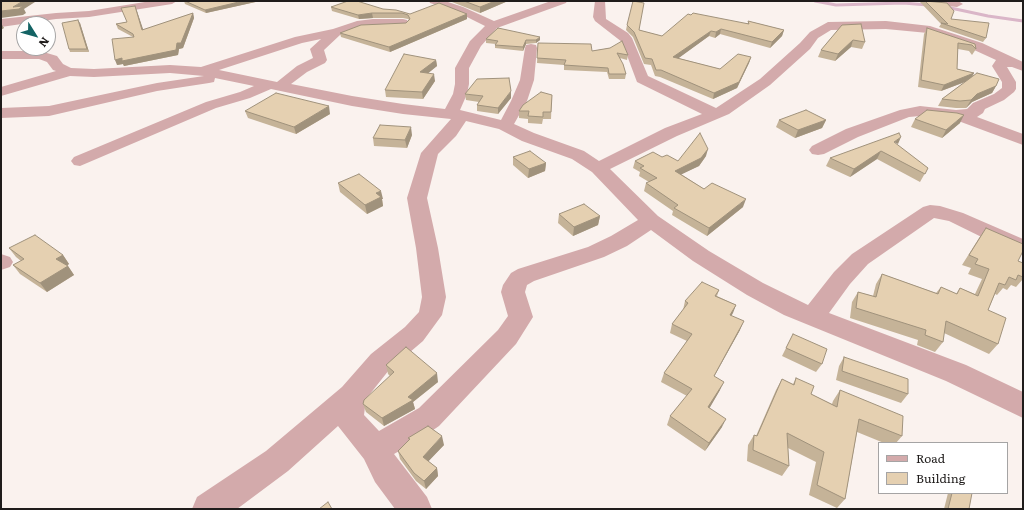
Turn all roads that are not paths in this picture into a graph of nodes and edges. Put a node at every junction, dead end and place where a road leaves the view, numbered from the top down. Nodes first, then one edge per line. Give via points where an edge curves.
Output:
1 (172, 1) edge
2 (434, 1) edge
3 (562, 1) edge
4 (600, 1) edge
5 (928, 1) edge
6 (62, 2) edge
7 (957, 4) dead end
8 (56, 16) joint
9 (16, 21) edge
10 (1, 23) edge
11 (403, 23) edge
12 (493, 25) junction
13 (336, 32) junction
14 (531, 48) dead end
15 (16, 54) edge
16 (1, 55) edge
17 (46, 56) edge
18 (1018, 65) edge
19 (202, 71) junction
20 (69, 72) junction
21 (229, 76) junction
22 (275, 86) junction
23 (1, 92) edge
24 (1, 113) edge
25 (715, 114) junction
26 (456, 115) junction
27 (956, 115) junction
28 (504, 126) junction
29 (1023, 140) edge
30 (818, 150) dead end
31 (80, 161) dead end
32 (598, 168) junction
33 (651, 221) junction
34 (1023, 246) edge
35 (813, 318) junction
36 (352, 395) junction
37 (1023, 406) edge
38 (375, 449) junction
39 (209, 509) edge
40 (415, 509) edge

1 - 8 street via 106,12
2 - 12 street via 459,9
3 - 12 street
4 - 25 street via 601,21 628,41 642,79
5 - 7 street
6 - 8 street
9 - 10 street
11 - 13 street via 363,24
12 - 26 street via 475,44 462,68 462,84
13 - 19 street via 300,40
13 - 22 street via 317,49 320,60
14 - 28 street via 527,80 519,101
15 - 16 street
17 - 20 street via 58,67
18 - 25 street via 977,46 930,30 886,25 828,26 814,35 765,82 724,111
18 - 27 street via 1000,63 999,66 1009,82 1009,89 999,97 978,106 971,114
19 - 20 street via 170,68
19 - 21 street
20 - 23 street
21 - 22 street
21 - 24 street via 49,110
22 - 26 street via 352,101
22 - 31 street via 211,105
25 - 32 street via 671,132
26 - 28 street
26 - 36 street via 450,132 430,153 417,198 434,297 430,316 414,334 380,362
27 - 29 street
27 - 30 street via 920,111 906,113 852,132
28 - 32 street via 578,155
32 - 33 street
33 - 35 street via 755,289
33 - 38 street via 596,252 519,279 513,292 521,317 507,337 429,417
34 - 35 street via 956,217 930,211 860,259 842,278
35 - 37 street via 956,373
36 - 38 street via 349,419
36 - 39 street via 276,461
38 - 40 street via 386,471

